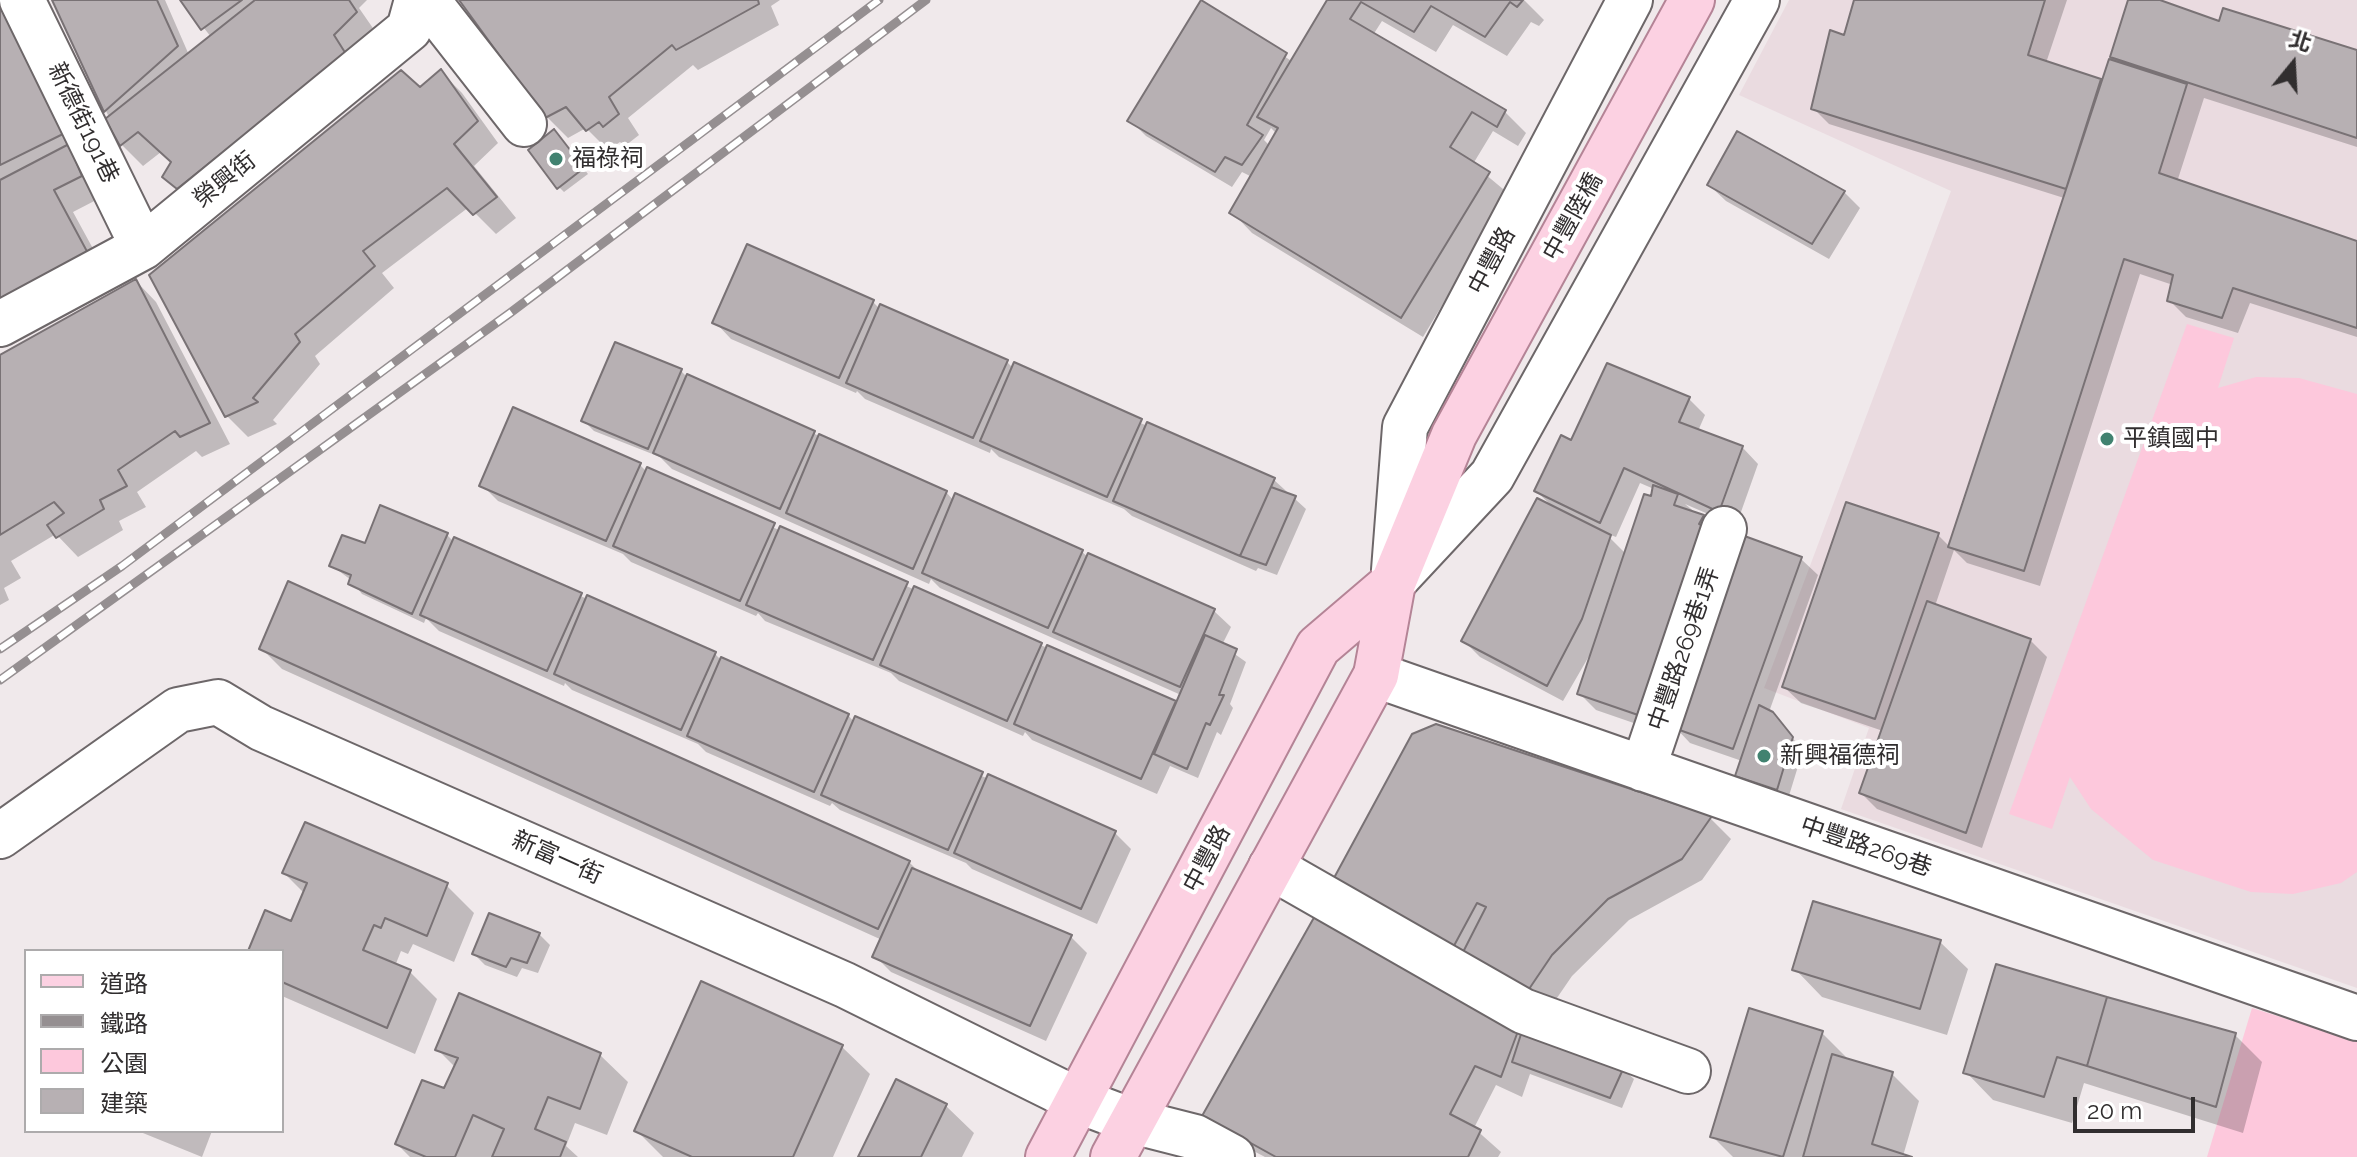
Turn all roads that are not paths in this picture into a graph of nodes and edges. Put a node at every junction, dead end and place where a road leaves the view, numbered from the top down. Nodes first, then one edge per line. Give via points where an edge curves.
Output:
1 (22, 0) edge
2 (417, 0) edge
3 (427, 0) edge
4 (1630, 0) edge
5 (1692, 0) edge
6 (1757, 0) edge
7 (524, 124) dead end
8 (143, 247) junction
9 (0, 324) edge
10 (1454, 435) joint
11 (1724, 529) dead end
12 (1393, 583) junction
13 (1376, 675) junction
14 (1643, 769) junction
15 (0, 836) edge
16 (1271, 867) junction
17 (2357, 1018) edge
18 (1688, 1071) dead end
19 (1079, 1101) junction
20 (1122, 1139) edge
21 (1048, 1157) edge
22 (1232, 1157) edge

1 - 8 street, 新德街191巷
2 - 8 street, 榮興街 via 409,29
3 - 7 street
4 - 12 street, 中豐路 via 1405,427
5 - 10 main road, 中豐陸橋
6 - 12 street via 1492,476
8 - 9 street, 榮興街
10 - 12 main road, 中豐路
11 - 14 street, 中豐路269巷1弄
12 - 13 main road, 中豐路
12 - 19 main road, 中豐路 via 1318,647
13 - 14 street, 中豐路269巷
13 - 16 main road, 中豐路
14 - 17 street, 中豐路269巷
15 - 19 street, 新富一街 via 178,710 218,702 261,728 845,985
16 - 18 street via 1523,1011
16 - 20 main road, 中豐路
19 - 20 street, 新富一街
19 - 21 main road, 中豐路
20 - 22 street, 新富一街 via 1195,1137

